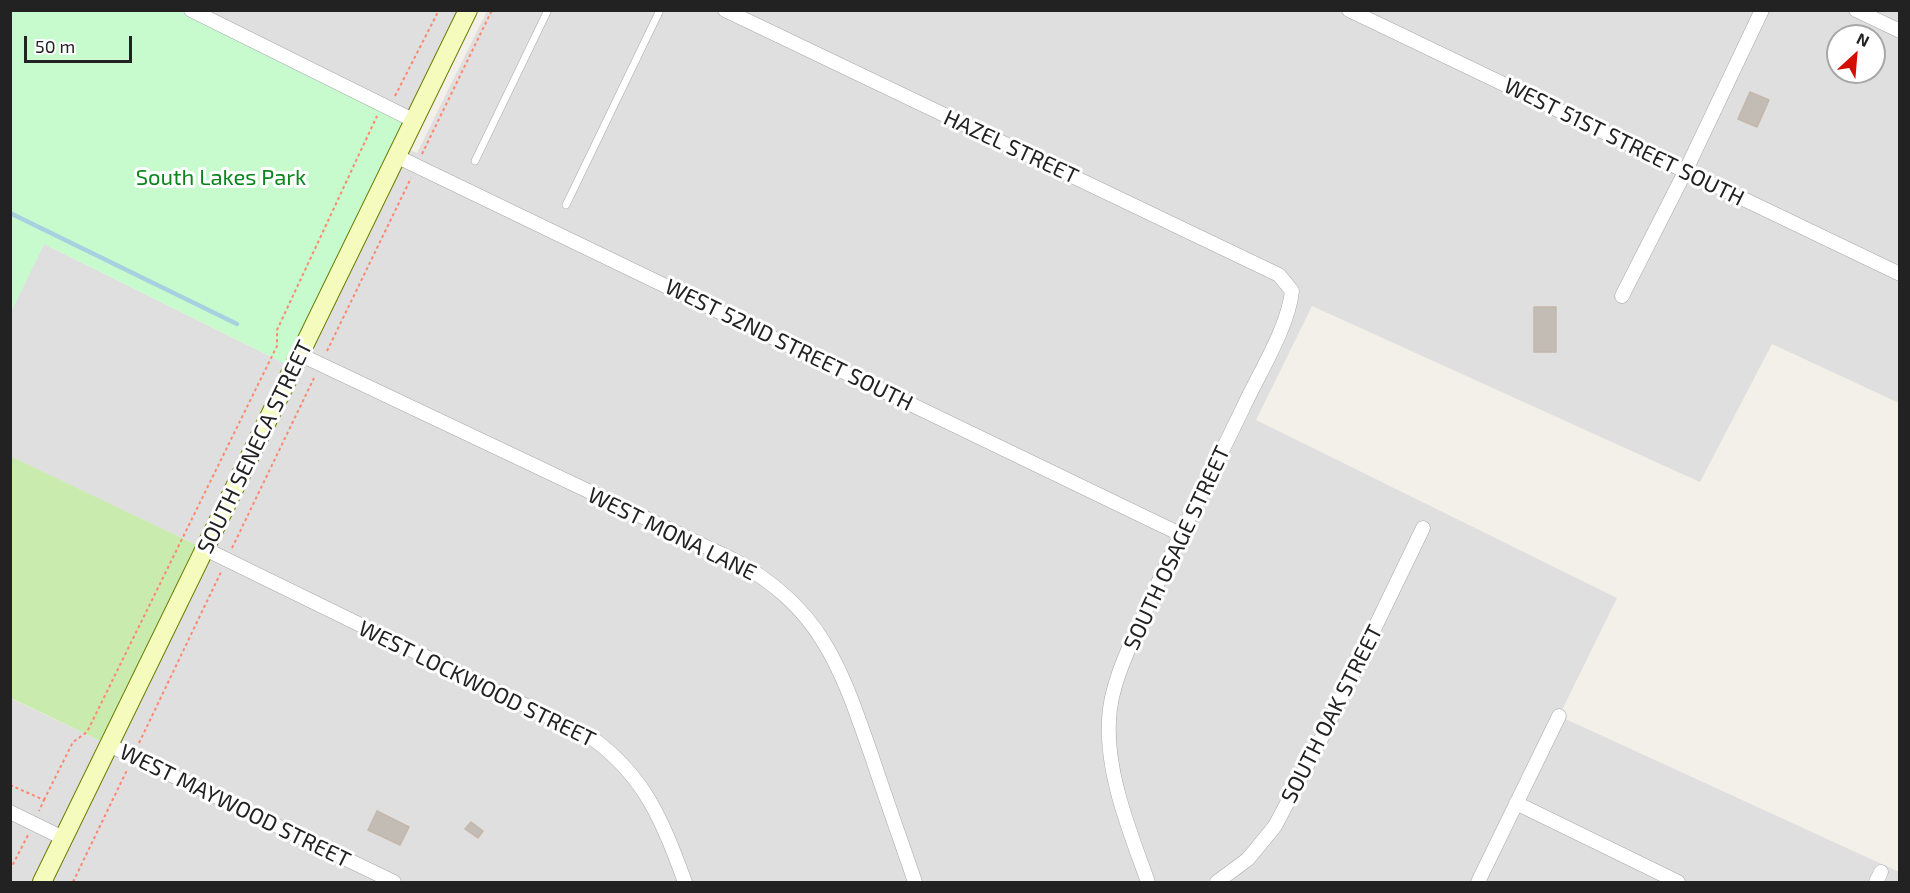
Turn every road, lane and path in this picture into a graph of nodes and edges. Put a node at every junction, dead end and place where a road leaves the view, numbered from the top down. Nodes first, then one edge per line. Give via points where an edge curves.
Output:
1 (191, 10) edge
2 (439, 10) edge
3 (468, 10) edge
4 (492, 10) edge
5 (548, 10) edge
6 (660, 10) edge
7 (725, 10) edge
8 (1349, 10) edge
9 (1762, 10) edge
10 (1856, 10) edge
11 (1899, 31) edge
12 (386, 106) junction
13 (415, 121) junction
14 (398, 157) junction
15 (475, 161) dead end
16 (416, 167) junction
17 (1685, 171) junction
18 (566, 205) dead end
19 (1899, 274) edge
20 (1292, 291) joint
21 (1622, 296) dead end
22 (301, 355) junction
23 (320, 364) junction
24 (1423, 528) dead end
25 (1180, 534) junction
26 (205, 549) junction
27 (226, 560) junction
28 (1559, 716) dead end
29 (109, 745) junction
30 (133, 757) junction
31 (44, 800) dead end
32 (1516, 803) junction
33 (10, 812) edge
34 (63, 838) junction
35 (42, 882) edge
36 (73, 882) edge
37 (394, 882) edge
38 (685, 882) edge
39 (915, 882) edge
40 (1148, 882) edge
41 (1217, 882) edge
42 (1478, 882) edge
43 (1678, 882) edge

1 - 12 street
2 - 12 path via 399,92
3 - 13 street, SOUTH SENECA STREET
4 - 16 path
5 - 15 lane
6 - 18 lane
7 - 20 street, HAZEL STREET via 1279,275
8 - 17 street, WEST 51ST STREET SOUTH
9 - 17 street
10 - 11 street
12 - 13 street
12 - 31 path via 373,120 277,330 277,346 267,367 87,732 73,741
13 - 14 street, SOUTH SENECA STREET
14 - 16 street, WEST 52ND STREET SOUTH
14 - 22 street, SOUTH SENECA STREET
16 - 23 path
16 - 25 street, WEST 52ND STREET SOUTH
17 - 19 street, WEST 51ST STREET SOUTH
17 - 21 street
20 - 25 street, SOUTH OSAGE STREET via 1287,313 1270,350
22 - 23 street, WEST MONA LANE
22 - 26 street, SOUTH SENECA STREET
23 - 27 path
23 - 39 street, WEST MONA LANE via 734,560 787,596 840,668
24 - 41 street, SOUTH OAK STREET via 1275,826 1248,859
25 - 40 street, SOUTH OSAGE STREET via 1131,642 1108,719 1115,778
26 - 27 street, WEST LOCKWOOD STREET
26 - 29 street, SOUTH SENECA STREET
27 - 30 path
27 - 38 street, WEST LOCKWOOD STREET via 592,738 622,762 642,785 661,820
28 - 32 street
29 - 30 street, WEST MAYWOOD STREET
29 - 34 street, SOUTH SENECA STREET
30 - 36 path
30 - 37 street, WEST MAYWOOD STREET
32 - 42 street
32 - 43 street
33 - 34 street
34 - 35 street, SOUTH SENECA STREET

